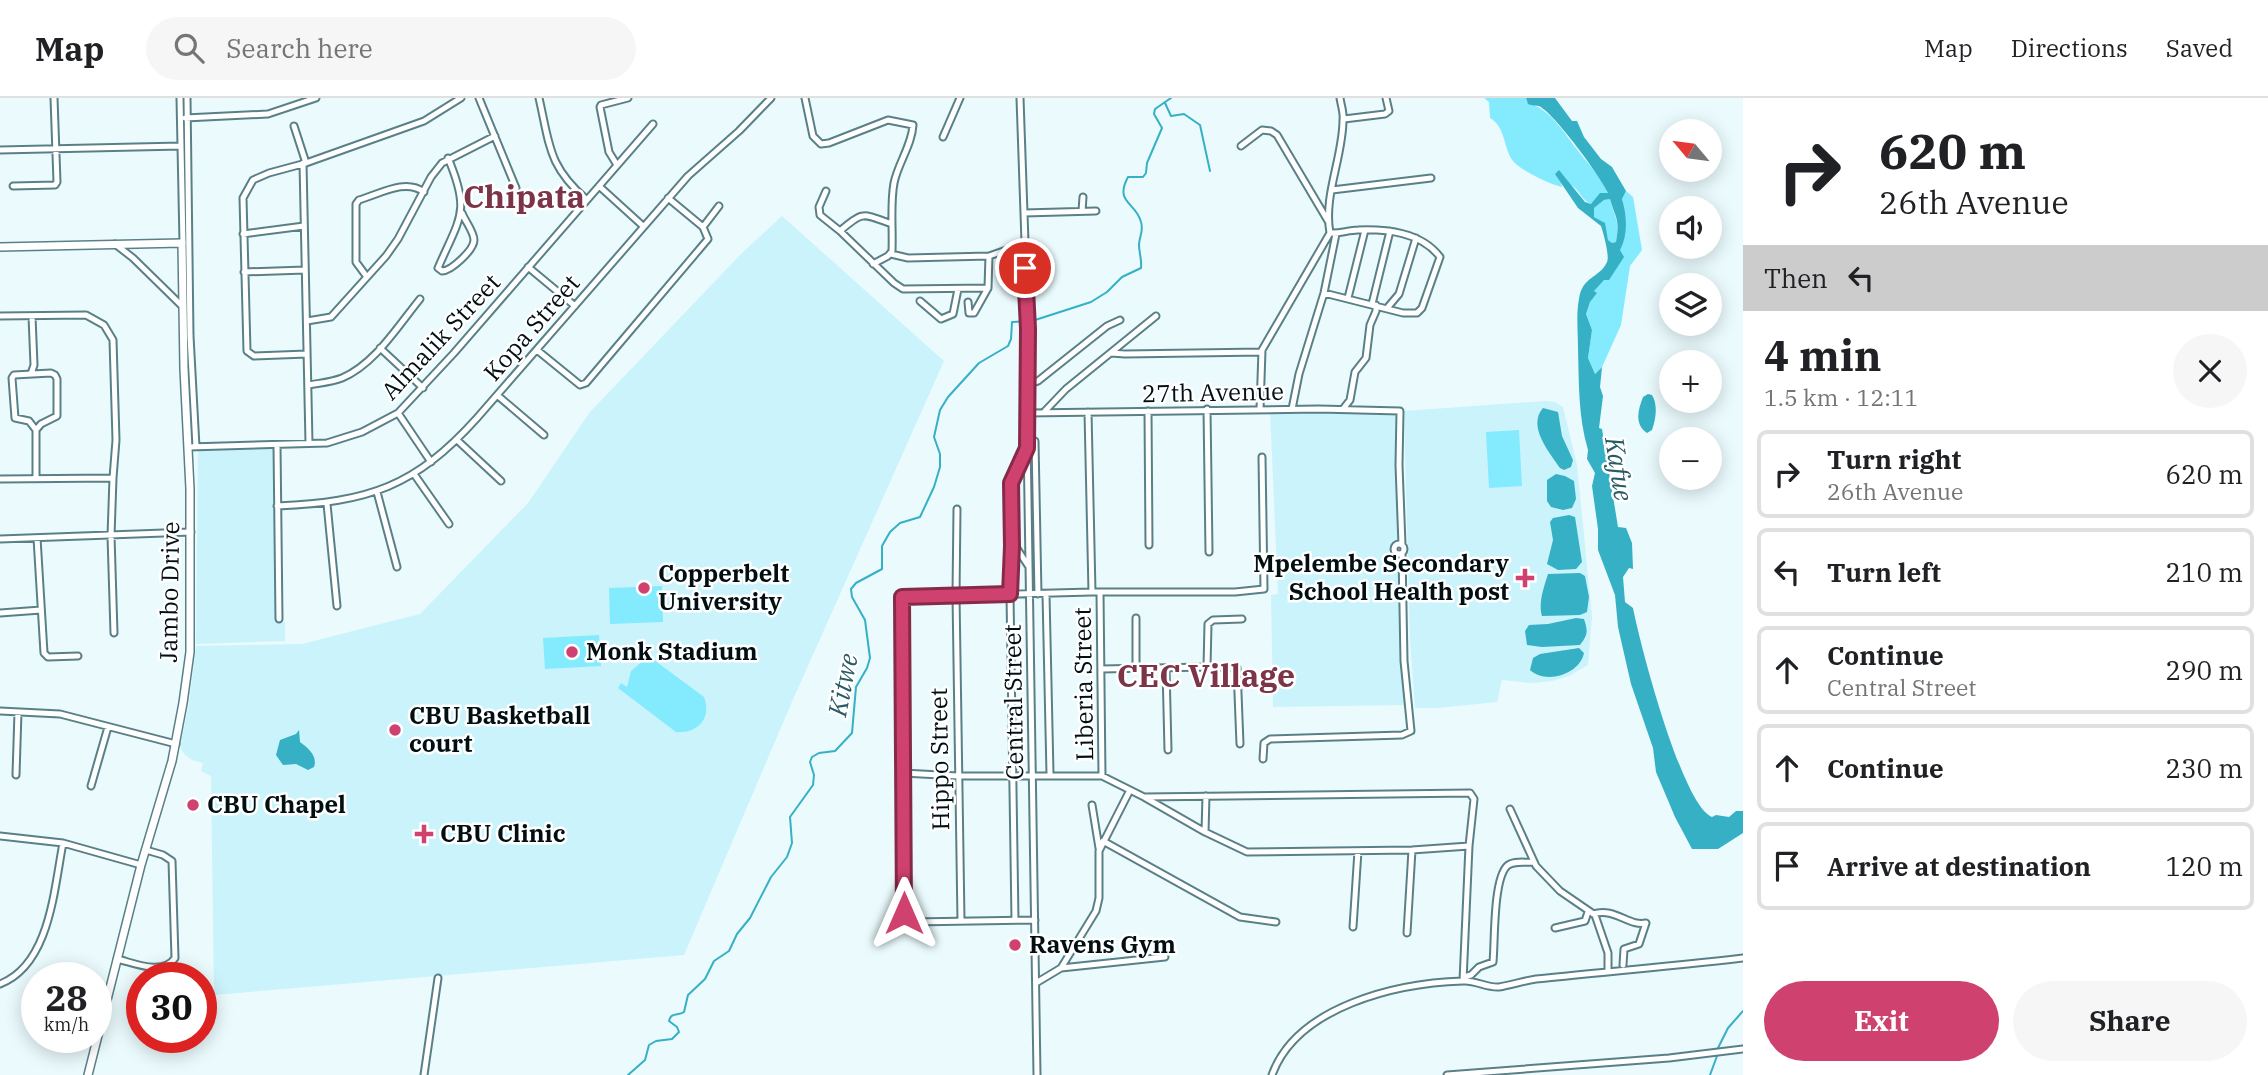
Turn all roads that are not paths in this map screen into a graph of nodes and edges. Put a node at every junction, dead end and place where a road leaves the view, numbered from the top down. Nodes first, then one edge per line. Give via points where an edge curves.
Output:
1 (54, 98) edge
2 (316, 98) edge
3 (461, 98) edge
4 (479, 98) edge
5 (538, 98) edge
6 (599, 98) edge
7 (628, 98) edge
8 (771, 98) edge
9 (805, 98) edge
10 (960, 98) edge
11 (1020, 98) edge
12 (1340, 98) edge
13 (1386, 98) edge
14 (184, 99) edge
15 (600, 106) junction
16 (184, 118) junction
17 (1344, 119) junction
18 (653, 124) dead end
19 (294, 126) dead end
20 (495, 136) junction
21 (943, 137) dead end
22 (181, 146) junction
23 (1241, 146) dead end
24 (56, 148) junction
25 (0, 150) edge
26 (448, 158) junction
27 (304, 163) junction
28 (617, 165) junction
29 (1431, 178) dead end
30 (13, 186) dead end
31 (599, 186) junction
32 (516, 188) dead end
33 (1332, 190) junction
34 (826, 191) dead end
35 (424, 192) junction
36 (1083, 197) dead end
37 (668, 198) junction
38 (587, 200) junction
39 (719, 206) dead end
40 (1082, 211) junction
41 (1096, 211) dead end
42 (462, 213) junction
43 (1024, 213) junction
44 (1328, 222) junction
45 (892, 224) junction
46 (304, 226) junction
47 (643, 226) junction
48 (703, 227) junction
49 (1365, 230) junction
50 (841, 231) junction
51 (1390, 231) junction
52 (1333, 233) junction
53 (243, 234) junction
54 (1416, 239) junction
55 (186, 243) junction
56 (116, 244) junction
57 (133, 244) junction
58 (1024, 244) junction
59 (0, 247) edge
60 (891, 254) junction
61 (989, 256) junction
62 (133, 258) junction
63 (873, 264) junction
64 (528, 267) junction
65 (305, 270) junction
66 (244, 272) junction
67 (367, 278) junction
68 (988, 288) junction
69 (958, 289) junction
70 (1324, 293) junction
71 (1348, 298) junction
72 (420, 299) dead end
73 (920, 301) dead end
74 (968, 302) dead end
75 (1374, 304) junction
76 (186, 306) junction
77 (575, 306) junction
78 (1388, 307) junction
79 (0, 316) edge
80 (33, 316) junction
81 (1156, 316) dead end
82 (1120, 320) dead end
83 (307, 321) junction
84 (380, 348) junction
85 (537, 350) junction
86 (1262, 352) junction
87 (1111, 353) junction
88 (307, 354) junction
89 (34, 365) junction
90 (31, 374) junction
91 (40, 374) junction
92 (309, 385) junction
93 (1027, 385) junction
94 (423, 388) junction
95 (497, 395) junction
96 (1207, 409) junction
97 (1260, 409) junction
98 (1292, 409) junction
99 (1343, 409) junction
100 (1045, 411) junction
101 (1148, 411) junction
102 (1087, 412) junction
103 (398, 413) junction
104 (1027, 413) junction
105 (36, 430) junction
106 (544, 435) dead end
107 (1027, 437) junction
108 (457, 440) junction
109 (309, 443) junction
110 (276, 445) junction
111 (192, 447) junction
112 (1027, 448) junction
113 (1262, 457) dead end
114 (431, 462) junction
115 (414, 474) junction
116 (36, 478) junction
117 (113, 478) junction
118 (0, 479) edge
119 (501, 481) dead end
120 (1028, 481) junction
121 (1011, 483) junction
122 (377, 492) junction
123 (327, 504) junction
124 (277, 506) junction
125 (1011, 507) junction
126 (1028, 507) junction
127 (957, 509) dead end
128 (449, 524) dead end
129 (191, 532) junction
130 (111, 536) junction
131 (37, 538) junction
132 (0, 539) edge
133 (1149, 545) dead end
134 (1012, 546) junction
135 (1209, 552) dead end
136 (397, 567) dead end
137 (1029, 567) junction
138 (1092, 592) junction
139 (1100, 592) junction
140 (1010, 594) junction
141 (1030, 594) junction
142 (1038, 594) junction
143 (1046, 594) junction
144 (956, 596) junction
145 (337, 606) dead end
146 (41, 610) junction
147 (0, 613) edge
148 (1136, 618) dead end
149 (279, 619) dead end
150 (1242, 619) dead end
151 (114, 633) dead end
152 (78, 656) dead end
153 (1207, 667) junction
154 (1166, 668) junction
155 (1136, 669) junction
156 (1101, 670) junction
157 (0, 711) edge
158 (18, 712) junction
159 (108, 727) junction
160 (176, 744) junction
161 (1240, 744) dead end
162 (1168, 750) dead end
163 (1263, 759) dead end
164 (903, 773) junction
165 (1050, 774) junction
166 (16, 775) dead end
167 (1013, 775) junction
168 (1032, 775) junction
169 (958, 776) junction
170 (1102, 776) junction
171 (91, 786) dead end
172 (1130, 790) junction
173 (1206, 796) junction
174 (1144, 797) junction
175 (1092, 804) dead end
176 (1510, 809) dead end
177 (1205, 832) junction
178 (0, 836) edge
179 (1103, 841) junction
180 (63, 843) junction
181 (1469, 846) junction
182 (146, 850) junction
183 (1412, 850) junction
184 (1099, 851) junction
185 (1358, 852) junction
186 (1534, 862) junction
187 (141, 865) junction
188 (1590, 913) junction
189 (1015, 920) junction
190 (1035, 920) junction
191 (961, 921) junction
192 (1276, 922) dead end
193 (1353, 927) dead end
194 (1556, 929) dead end
195 (1407, 933) dead end
196 (1165, 957) dead end
197 (1743, 958) edge
198 (117, 959) junction
199 (1623, 965) dead end
200 (1061, 968) junction
201 (1608, 971) junction
202 (438, 978) dead end
203 (1464, 979) junction
204 (1036, 983) junction
205 (0, 984) edge
206 (1743, 1049) edge
207 (88, 1075) edge
208 (424, 1075) edge
209 (1037, 1075) edge
210 (1272, 1075) edge
211 (1447, 1075) edge

1 - 24 street
2 - 16 street via 268,114
3 - 27 street via 424,121
4 - 20 street
5 - 38 street via 556,166
6 - 15 street
7 - 15 street
8 - 37 street, Kopa Street
9 - 45 street via 813,136 821,144 888,120 914,125 895,179
10 - 21 street
11 - 43 street, Central Street
12 - 17 street
13 - 17 street via 1387,113
14 - 16 street
15 - 28 street via 609,152
16 - 22 street, Jambo Drive
16 - 55 street, Jambo Drive
17 - 33 street
18 - 28 street, Almalik Street
19 - 27 street
20 - 26 street
20 - 32 street
22 - 24 street
22 - 55 street, Jambo Drive
23 - 44 street via 1262,130 1277,135
24 - 25 street
24 - 30 street via 55,185
26 - 35 street
26 - 42 street via 462,193
27 - 46 street
27 - 53 street via 253,180 243,198
28 - 31 street, Almalik Street
29 - 33 street
31 - 38 street, Almalik Street
31 - 47 street
33 - 44 street
34 - 50 street via 818,212
35 - 67 street via 398,239
35 - 67 street via 401,186 356,204 356,262
36 - 40 street
37 - 47 street, Kopa Street
37 - 48 street
38 - 64 street, Almalik Street
39 - 48 street
40 - 41 street
40 - 43 street
42 - 42 street via 438,268 442,271 452,269 473,245
43 - 58 street, Central Street
44 - 52 street
45 - 50 street via 859,215
45 - 60 street
46 - 53 street
46 - 65 street
47 - 77 street, Kopa Street
48 - 85 street via 706,243 586,383 580,385
49 - 51 street
49 - 52 street
49 - 71 street
50 - 63 street
51 - 54 street
51 - 75 street
52 - 70 street
52 - 86 street
53 - 66 street
54 - 78 street via 1399,294
54 - 78 street via 1440,257 1422,308 1412,314
55 - 57 main road
55 - 76 main road, Jambo Drive
56 - 57 main road
56 - 59 main road
56 - 62 street
57 - 62 street
58 - 61 street
58 - 93 street, Central Street
60 - 61 street via 908,258
60 - 63 street
61 - 68 street
62 - 76 street
63 - 69 street via 903,289
64 - 77 street
64 - 94 street, Almalik Street
65 - 66 street
65 - 83 street
66 - 88 street via 247,351
67 - 83 street via 331,317
68 - 69 street
68 - 74 street via 974,313 970,313
69 - 73 street via 953,314 944,320
70 - 71 street
70 - 98 street
71 - 75 street
72 - 84 street
75 - 78 street
75 - 99 street via 1366,358 1355,372 1350,400
76 - 111 main road, Jambo Drive
77 - 85 street, Kopa Street
79 - 80 street
80 - 89 street
80 - 117 street via 86,315 110,331 115,370
81 - 87 street
82 - 93 street
83 - 88 street
84 - 92 street via 341,378
84 - 94 street
85 - 95 street, Kopa Street
86 - 87 street
86 - 97 street
87 - 100 street
88 - 92 street
89 - 90 street
89 - 91 street
90 - 91 street
90 - 105 street via 12,378 13,413
91 - 105 street via 55,375 58,410 57,416
92 - 109 street
93 - 104 street, Central Street
94 - 103 street, Almalik Street
95 - 106 street
95 - 108 street, Kopa Street
96 - 97 street, 27th Avenue
96 - 101 street, 27th Avenue
96 - 135 street
97 - 98 street, 27th Avenue
98 - 99 street, 27th Avenue
99 - 163 street, 27th Avenue via 1400,411 1404,661 1411,731 1270,739 1264,743
100 - 102 street, 27th Avenue
100 - 104 street, 27th Avenue
101 - 102 street, 27th Avenue
101 - 133 street
102 - 138 street
103 - 109 street, Almalik Street via 344,439
103 - 114 street
104 - 107 street, Central Street
105 - 116 street
107 - 112 street, Central Street
107 - 142 street via 1035,440
108 - 114 street, Kopa Street
108 - 119 street
109 - 110 street, Almalik Street
110 - 111 street, Almalik Street
110 - 124 street
111 - 129 main road, Jambo Drive
112 - 120 street, Central Street
112 - 121 street
113 - 139 street via 1264,589
114 - 115 street, Kopa Street
115 - 122 street, Kopa Street
115 - 128 street
116 - 117 street
116 - 118 street
117 - 130 street
120 - 121 street
120 - 126 street, Central Street
121 - 125 street
122 - 123 street, Kopa Street
122 - 136 street
123 - 124 street, Kopa Street
123 - 145 street
124 - 149 street
125 - 126 street
125 - 134 street
126 - 137 street, Central Street
127 - 144 street, Hippo Street
129 - 130 street
129 - 160 main road, Jambo Drive via 190,652
130 - 131 street
130 - 151 street
131 - 132 street
131 - 146 street
134 - 137 street
134 - 140 street
137 - 141 street, Central Street
138 - 139 street
138 - 143 street
139 - 156 street, Liberia Street
140 - 141 street
140 - 144 street
140 - 167 street
141 - 142 street
141 - 168 street, Central Street
142 - 143 street
143 - 165 street
144 - 164 street via 902,597
144 - 169 street, Hippo Street
146 - 147 street
146 - 152 street via 46,656
148 - 155 street
150 - 153 street via 1208,624
153 - 154 street
153 - 161 street via 1238,671
154 - 155 street
154 - 162 street
155 - 156 street
156 - 170 street, Liberia Street
157 - 158 street
158 - 159 street via 60,714
158 - 166 street
159 - 160 street
159 - 171 street
160 - 182 main road, Jambo Drive
164 - 169 street
164 - 191 street via 906,920
165 - 168 street
165 - 170 street
167 - 168 street
167 - 169 street
167 - 189 street
168 - 190 street, Central Street
169 - 191 street, Hippo Street
170 - 172 street
172 - 174 street
172 - 179 street
173 - 174 street
173 - 177 street
173 - 181 street via 1467,792 1474,799
174 - 177 street
175 - 184 street
176 - 186 street
177 - 185 street via 1245,852
178 - 180 street
179 - 184 street
179 - 192 street via 1240,917
180 - 187 street
180 - 205 street via 34,955 17,976
181 - 183 street
181 - 203 street
182 - 187 main road, Jambo Drive
182 - 198 street via 172,861 175,958 161,967
183 - 185 street
183 - 195 street
184 - 200 street via 1098,905
185 - 193 street
186 - 188 street via 1560,891
186 - 203 street via 1506,867 1500,880 1493,962
187 - 198 main road, Jambo Drive
188 - 194 street via 1585,921
188 - 199 street via 1609,911 1646,923 1639,944 1624,949
188 - 201 street via 1606,946
189 - 190 street
189 - 191 street
190 - 204 street, Central Street
196 - 200 street
197 - 201 street
198 - 207 main road, Jambo Drive
200 - 204 street
201 - 203 street via 1499,987
202 - 208 street
203 - 210 street via 1396,989 1333,1012 1284,1049
204 - 209 street, Central Street
206 - 211 street

